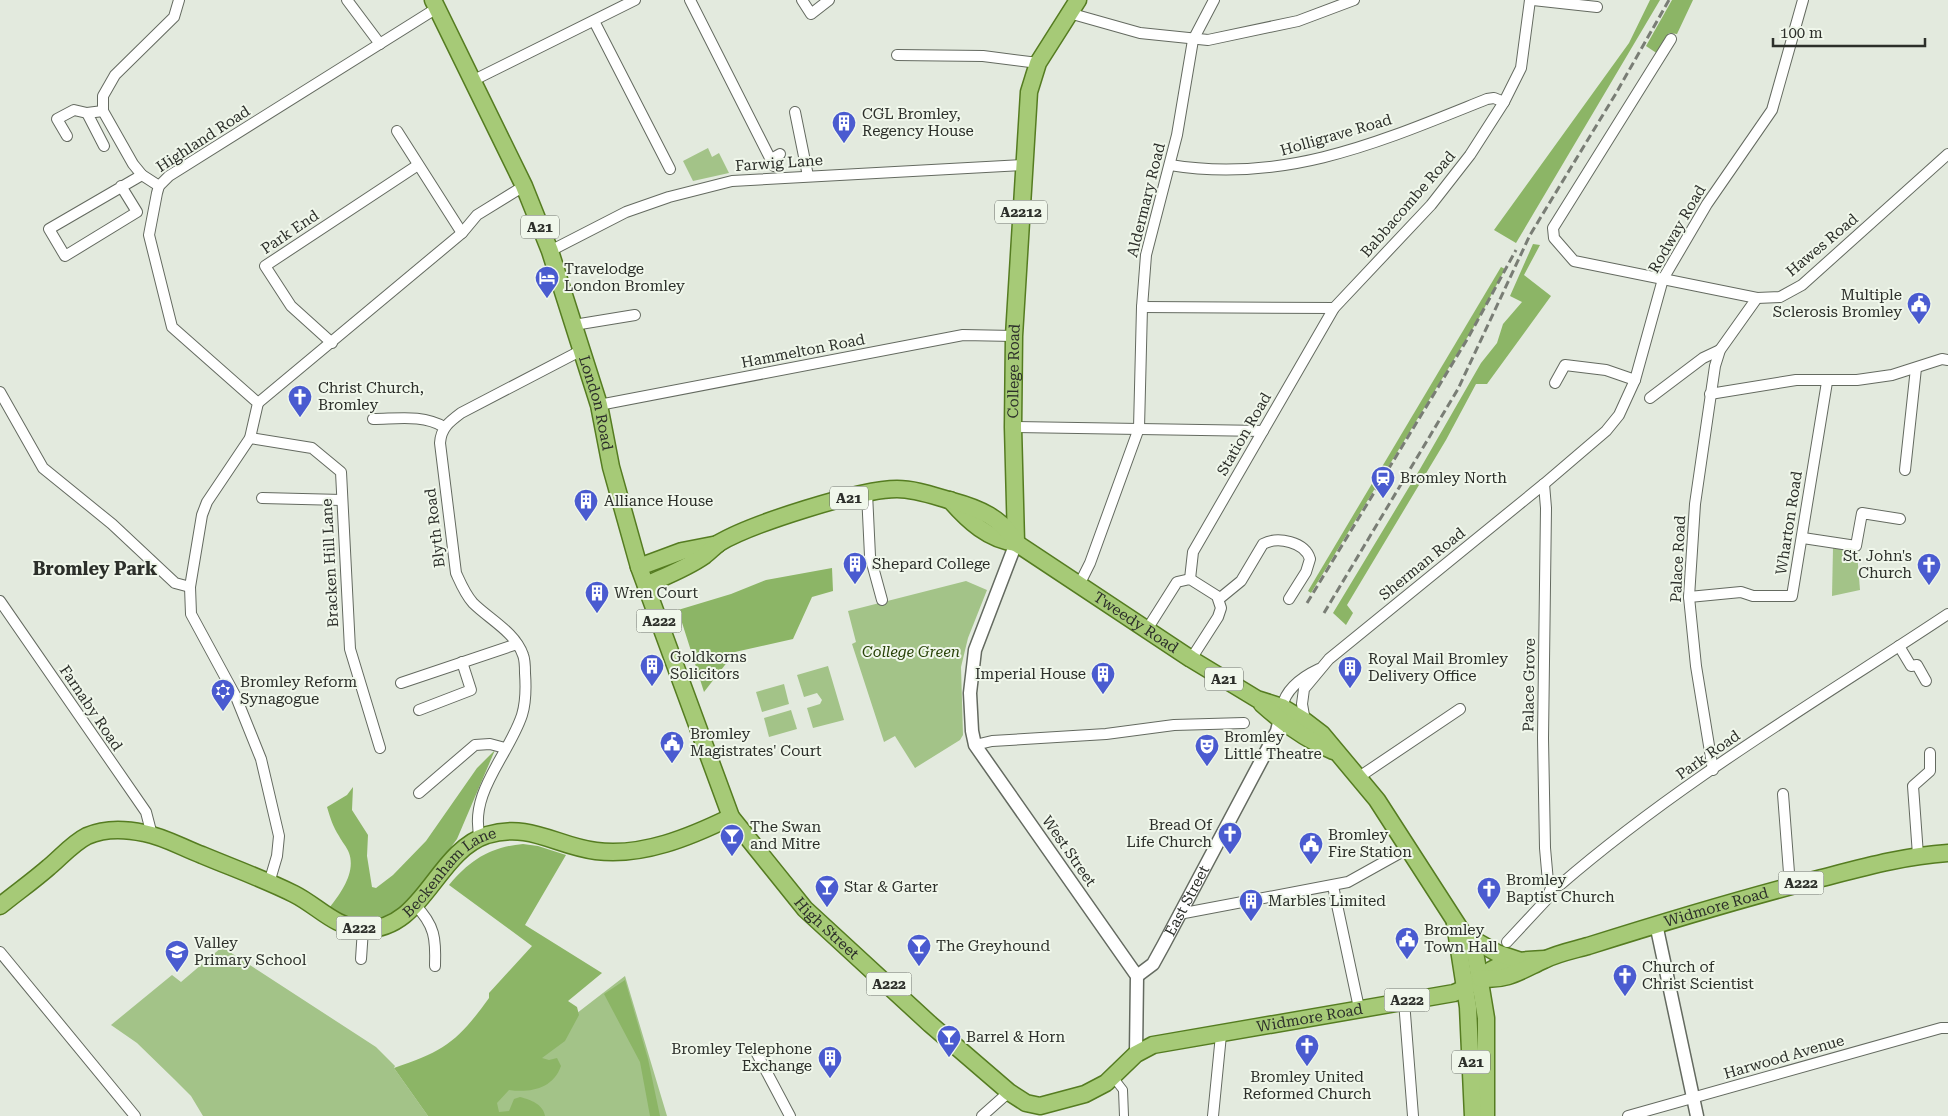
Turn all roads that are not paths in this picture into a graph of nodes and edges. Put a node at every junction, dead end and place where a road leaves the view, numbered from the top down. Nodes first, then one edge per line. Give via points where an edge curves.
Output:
1 (179, 0) edge
2 (347, 0) edge
3 (635, 0) edge
4 (690, 0) edge
5 (802, 0) edge
6 (829, 0) edge
7 (1214, 0) edge
8 (1354, 0) edge
9 (1531, 0) edge
10 (1803, 0) edge
11 (434, 2) edge
12 (1074, 6) edge
13 (1597, 7) dead end
14 (594, 21) junction
15 (1671, 38) dead end
16 (1193, 40) junction
17 (380, 44) junction
18 (897, 55) dead end
19 (1038, 63) junction
20 (472, 81) junction
21 (1504, 102) junction
22 (103, 111) junction
23 (795, 112) dead end
24 (87, 113) junction
25 (397, 131) dead end
26 (67, 136) dead end
27 (104, 146) dead end
28 (1948, 154) edge
29 (775, 160) dead end
30 (418, 165) junction
31 (1024, 165) junction
32 (1170, 165) junction
33 (670, 170) dead end
34 (142, 175) junction
35 (808, 176) junction
36 (121, 186) junction
37 (159, 186) junction
38 (524, 186) junction
39 (462, 233) junction
40 (550, 251) junction
41 (1663, 279) junction
42 (1757, 298) junction
43 (1142, 307) junction
44 (1334, 308) junction
45 (635, 315) dead end
46 (574, 325) junction
47 (1014, 336) junction
48 (332, 343) junction
49 (582, 350) junction
50 (1720, 350) junction
51 (1948, 360) edge
52 (1916, 368) junction
53 (1635, 380) junction
54 (1827, 382) junction
55 (1555, 383) dead end
56 (0, 392) edge
57 (1710, 394) junction
58 (1650, 398) dead end
59 (258, 403) junction
60 (599, 405) junction
61 (373, 420) dead end
62 (444, 427) junction
63 (1013, 427) junction
64 (1139, 428) junction
65 (1263, 431) junction
66 (250, 438) junction
67 (1905, 470) dead end
68 (1544, 484) junction
69 (867, 492) junction
70 (262, 498) dead end
71 (342, 500) junction
72 (950, 500) junction
73 (1015, 503) junction
74 (988, 515) junction
75 (1900, 519) dead end
76 (1802, 538) junction
77 (1016, 543) junction
78 (719, 544) junction
79 (639, 566) junction
80 (1190, 579) junction
81 (646, 585) junction
82 (1079, 586) junction
83 (190, 587) junction
84 (1689, 597) junction
85 (1219, 599) junction
86 (1289, 599) dead end
87 (882, 600) dead end
88 (0, 601) edge
89 (1948, 614) edge
90 (1146, 631) junction
91 (518, 644) junction
92 (1899, 646) junction
93 (1191, 659) junction
94 (462, 662) junction
95 (1319, 669) junction
96 (1926, 681) dead end
97 (401, 684) dead end
98 (1282, 708) junction
99 (1460, 709) dead end
100 (419, 710) dead end
101 (1305, 720) junction
102 (1244, 722) dead end
103 (975, 745) junction
104 (380, 748) dead end
105 (505, 748) junction
106 (1930, 753) dead end
107 (1338, 754) junction
108 (1713, 770) junction
109 (1359, 777) junction
110 (419, 793) dead end
111 (1783, 794) dead end
112 (731, 817) junction
113 (152, 835) junction
114 (480, 838) junction
115 (1409, 848) junction
116 (1948, 853) edge
117 (1918, 855) junction
118 (269, 883) junction
119 (1552, 885) junction
120 (1333, 886) junction
121 (1790, 886) junction
122 (415, 905) junction
123 (0, 906) edge
124 (1179, 914) junction
125 (1454, 922) junction
126 (1656, 924) junction
127 (363, 929) junction
128 (1467, 936) junction
129 (1507, 942) dead end
130 (0, 952) edge
131 (361, 959) dead end
132 (1546, 959) junction
133 (1518, 960) junction
134 (435, 966) dead end
135 (1137, 976) junction
136 (1480, 978) junction
137 (1465, 989) junction
138 (1404, 1001) junction
139 (1359, 1008) junction
140 (1948, 1028) edge
141 (1221, 1035) junction
142 (755, 1050) dead end
143 (1136, 1054) junction
144 (1113, 1077) junction
145 (1008, 1092) junction
146 (1694, 1098) junction
147 (1036, 1108) edge
148 (135, 1116) edge
149 (790, 1116) edge
150 (982, 1116) edge
151 (1124, 1116) edge
152 (1213, 1116) edge
153 (1413, 1116) edge
154 (1473, 1116) edge
155 (1486, 1116) edge
156 (1628, 1116) edge
157 (1697, 1116) edge

1 - 22 street via 174,17 108,84 103,96
2 - 17 street
3 - 14 street
4 - 29 street
5 - 6 street via 811,14
7 - 16 street, Aldermary Road
8 - 16 street via 1298,21 1232,37
9 - 13 street
9 - 21 street, Babbacombe Road via 1521,68
10 - 41 street, Rodway Road via 1772,110 1707,204
11 - 17 street, Highland Road
11 - 20 main road, London Road / A21
12 - 16 street via 1140,33
12 - 19 main road, College Road / A2212
14 - 20 street
14 - 33 street
15 - 41 street, Hawes Road via 1553,228 1554,238 1574,261
16 - 32 street, Aldermary Road
17 - 37 street, Highland Road via 169,176
18 - 19 street via 983,56
19 - 31 main road, College Road / A2212 via 1029,92
20 - 38 main road, London Road / A21
21 - 32 street, Holligrave Road via 1487,99 1403,132 1296,165 1246,170
21 - 44 street, Babbacombe Road via 1470,156 1430,205
22 - 24 street
22 - 34 street
23 - 35 street
24 - 26 street via 74,110 58,119
24 - 27 street
25 - 30 street
28 - 42 street, Hawes Road via 1802,285 1780,297
30 - 39 street
30 - 48 street, Park End via 265,266 291,306
31 - 35 street, Farwig Lane
31 - 47 main road, College Road / A2212
32 - 43 street, Aldermary Road via 1146,255
34 - 36 street
34 - 37 street
35 - 40 street, Farwig Lane via 732,181 669,197 626,212
36 - 36 street via 137,212 65,256 49,229
37 - 59 street, Highland Road via 149,236 172,327
38 - 39 street via 477,215
38 - 40 main road, London Road / A21
39 - 48 street
40 - 46 main road, London Road / A21
41 - 42 street, Hawes Road
41 - 53 street, Rodway Road
42 - 50 street
43 - 44 street
43 - 64 street, Aldermary Road
44 - 65 street, Station Road
45 - 46 street
46 - 49 main road, London Road / A21
47 - 60 street, Hammelton Road via 963,335
47 - 63 main road, College Road / A2212
48 - 59 street
49 - 60 main road, London Road / A21
49 - 62 street via 461,413
50 - 57 street, Palace Road
50 - 58 street via 1703,358
51 - 52 street
52 - 54 street via 1857,380
52 - 67 street
53 - 55 street via 1606,370 1566,366
53 - 68 street, Rodway Road via 1620,415 1606,431
54 - 57 street via 1796,380
54 - 76 street, Wharton Road
56 - 83 street via 43,468 112,524 175,583
57 - 84 street, Palace Road via 1694,513
59 - 66 street
60 - 79 main road, London Road / A21 via 611,467
61 - 62 street via 423,419
62 - 91 street, Blyth Road via 440,443 456,573 473,603
63 - 64 street
63 - 73 main road, College Road / A2212
64 - 65 street
64 - 82 street, Aldermary Road
65 - 80 street, Station Road via 1193,552
66 - 71 street, Bracken Hill Lane via 312,448 340,472
66 - 83 street via 208,502 199,530
68 - 95 street, Sherman Road
68 - 119 street, Palace Grove via 1545,848 1548,882
69 - 72 main road, Tweedy Road / A21 via 915,490
69 - 78 main road, Tweedy Road / A21 via 803,511
69 - 87 street via 870,556
70 - 71 street
71 - 104 street, Bracken Hill Lane via 350,649
72 - 74 main road, Tweedy Road / A21
72 - 77 main road, Tweedy Road / A21 via 968,521 1002,542
73 - 74 main road via 1004,513
73 - 77 main road, College Road / A2212
74 - 77 main road, Tweedy Road / A21 via 1009,529
75 - 76 street via 1862,513 1856,546
76 - 84 street, Wharton Road via 1792,596 1753,596 1741,592
77 - 82 main road, Tweedy Road / A21
77 - 103 street, College Road via 975,650 970,693
78 - 79 main road, Tweedy Road / A21 via 682,551
78 - 81 main road, Tweedy Road / A21 via 685,567
79 - 81 main road, London Road / A21
80 - 85 street
80 - 90 street via 1183,579 1173,586
81 - 112 main road, London Road / A222
82 - 90 main road, Tweedy Road / A21
83 - 118 street via 191,614 236,697 261,759 279,836
84 - 108 street, Palace Road via 1696,666
85 - 86 street via 1240,581 1263,544 1280,540 1303,548 1310,559 1306,572
85 - 93 street via 1220,612
88 - 113 street, Farnaby Road via 146,812
89 - 92 street, Park Road
90 - 93 main road, Tweedy Road / A21
91 - 94 street
91 - 105 street via 523,655 525,698 520,722
92 - 96 street via 1910,666 1917,665
92 - 108 street, Park Road
93 - 98 main road, Tweedy Road / A21 via 1257,699
94 - 97 street
94 - 100 street via 471,690
95 - 98 street, Sherman Road via 1301,679
95 - 101 street, Sherman Road via 1304,689
98 - 101 main road, Tweedy Road / A21
98 - 107 main road, Tweedy Road / A21 via 1308,739
98 - 124 street, East Street via 1277,731
99 - 109 street
101 - 107 main road, Tweedy Road / A21
102 - 103 street via 1174,725
103 - 135 street, West Street
105 - 110 street via 475,745
105 - 114 street via 480,806 477,824
106 - 117 street via 1930,771 1913,786
107 - 109 main road, Tweedy Road / A21
108 - 119 street, Park Road via 1610,843 1560,885
109 - 115 main road, Tweedy Road / A21
111 - 121 street
112 - 114 main road, Beckenham Lane / A222 via 669,842 628,851 587,849 519,830
112 - 145 main road, High Street / A222 via 805,908
113 - 118 main road, Beckenham Lane / A222
113 - 123 main road, Beckenham Lane / A222 via 118,830 84,837
114 - 122 main road, Beckenham Lane / A222 via 456,854
115 - 120 street via 1348,882
115 - 125 main road, Tweedy Road / A21
116 - 117 main road, Widmore Road / A222
117 - 121 main road, Widmore Road / A222
118 - 127 main road, Beckenham Lane / A222 via 304,899 335,922
119 - 129 street via 1547,899
120 - 124 street
120 - 139 street
121 - 126 main road, Widmore Road / A222
122 - 127 main road, Beckenham Lane / A222 via 388,925
122 - 134 street via 426,916 436,939
124 - 135 street, East Street via 1153,964
125 - 128 main road, Tweedy Road / A21
125 - 137 main road, Tweedy Road / A21
126 - 132 main road, Widmore Road / A222
126 - 146 street
127 - 131 street
128 - 133 main road
128 - 136 main road, Tweedy Road / A21 via 1477,959
130 - 148 street
132 - 133 main road, Widmore Road / A222
132 - 136 main road, Widmore Road / A222 via 1509,977 1497,980
133 - 136 main road, Widmore Road / A222 via 1491,970
135 - 143 street
136 - 137 main road, Widmore Road / A222
136 - 155 main road, A21 via 1486,1018
137 - 138 main road, Widmore Road / A222
137 - 154 main road, A21
138 - 139 main road, Widmore Road / A222
138 - 153 street
139 - 141 main road, Widmore Road / A222
140 - 146 street, Harwood Avenue
141 - 143 main road, Widmore Road / A222 via 1158,1044
141 - 152 street
142 - 149 street
143 - 144 main road, A222
144 - 147 main road, A222 via 1084,1094
144 - 151 street via 1123,1090
145 - 147 main road, High Street / A222
145 - 150 street
146 - 156 street, Harwood Avenue
146 - 157 street

